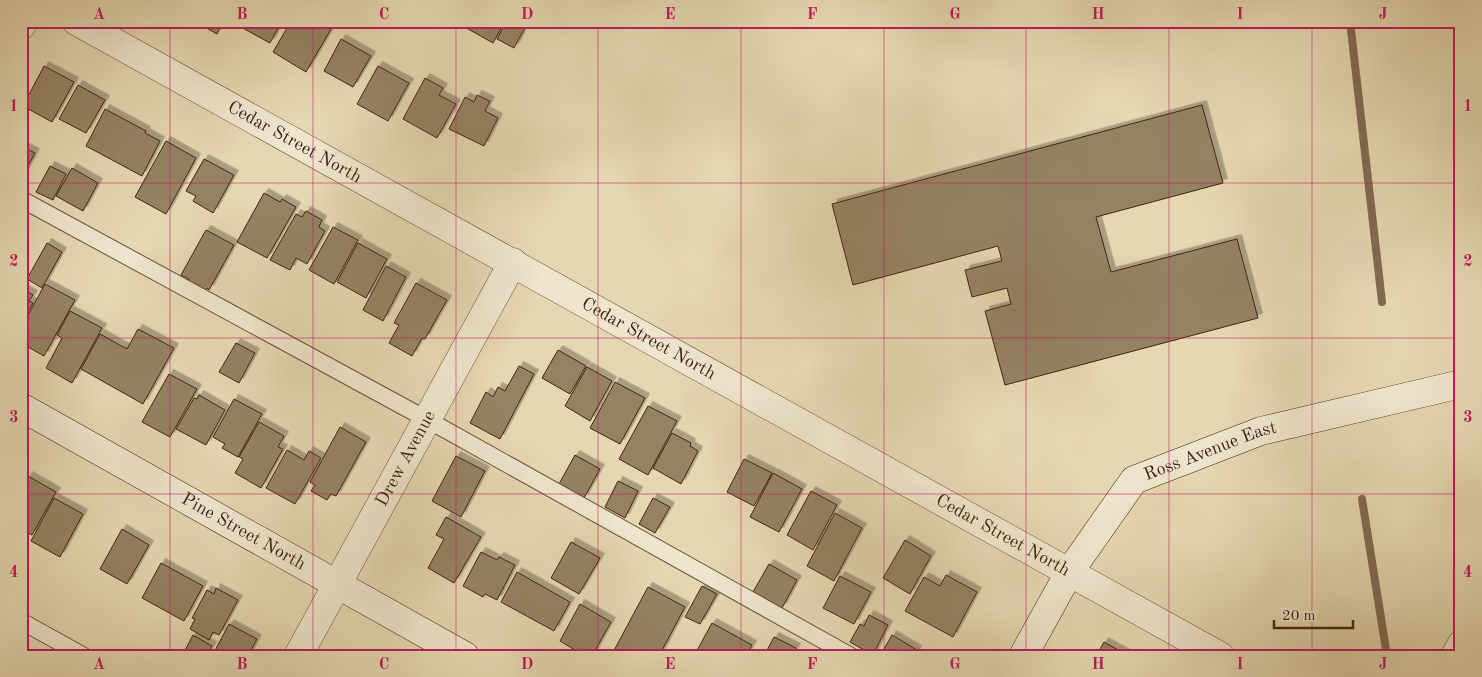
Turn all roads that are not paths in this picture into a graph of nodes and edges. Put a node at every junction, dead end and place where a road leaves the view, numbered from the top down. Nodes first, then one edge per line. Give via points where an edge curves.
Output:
1 (24, 21) edge
2 (76, 21) edge
3 (21, 26) edge
4 (21, 199) edge
5 (513, 262) junction
6 (1461, 384) edge
7 (21, 407) edge
8 (428, 420) junction
9 (1070, 571) junction
10 (338, 584) junction
11 (21, 621) edge
12 (1461, 645) edge
13 (84, 656) edge
14 (298, 656) edge
15 (465, 656) edge
16 (851, 656) edge
17 (1023, 656) edge
18 (1220, 656) edge
19 (1455, 656) edge

1 - 3 street
2 - 5 street, Cedar Street North
4 - 8 lane
5 - 8 street, Drew Avenue
5 - 9 street, Cedar Street North
6 - 9 street, Ross Avenue East via 1261,431 1134,480
7 - 10 street, Pine Street North
8 - 10 street, Drew Avenue
8 - 16 lane
9 - 17 street, Ross Avenue East
9 - 18 street, Cedar Street North
10 - 14 street, Drew Avenue
10 - 15 street, Pine Street North
11 - 13 lane
12 - 19 street

